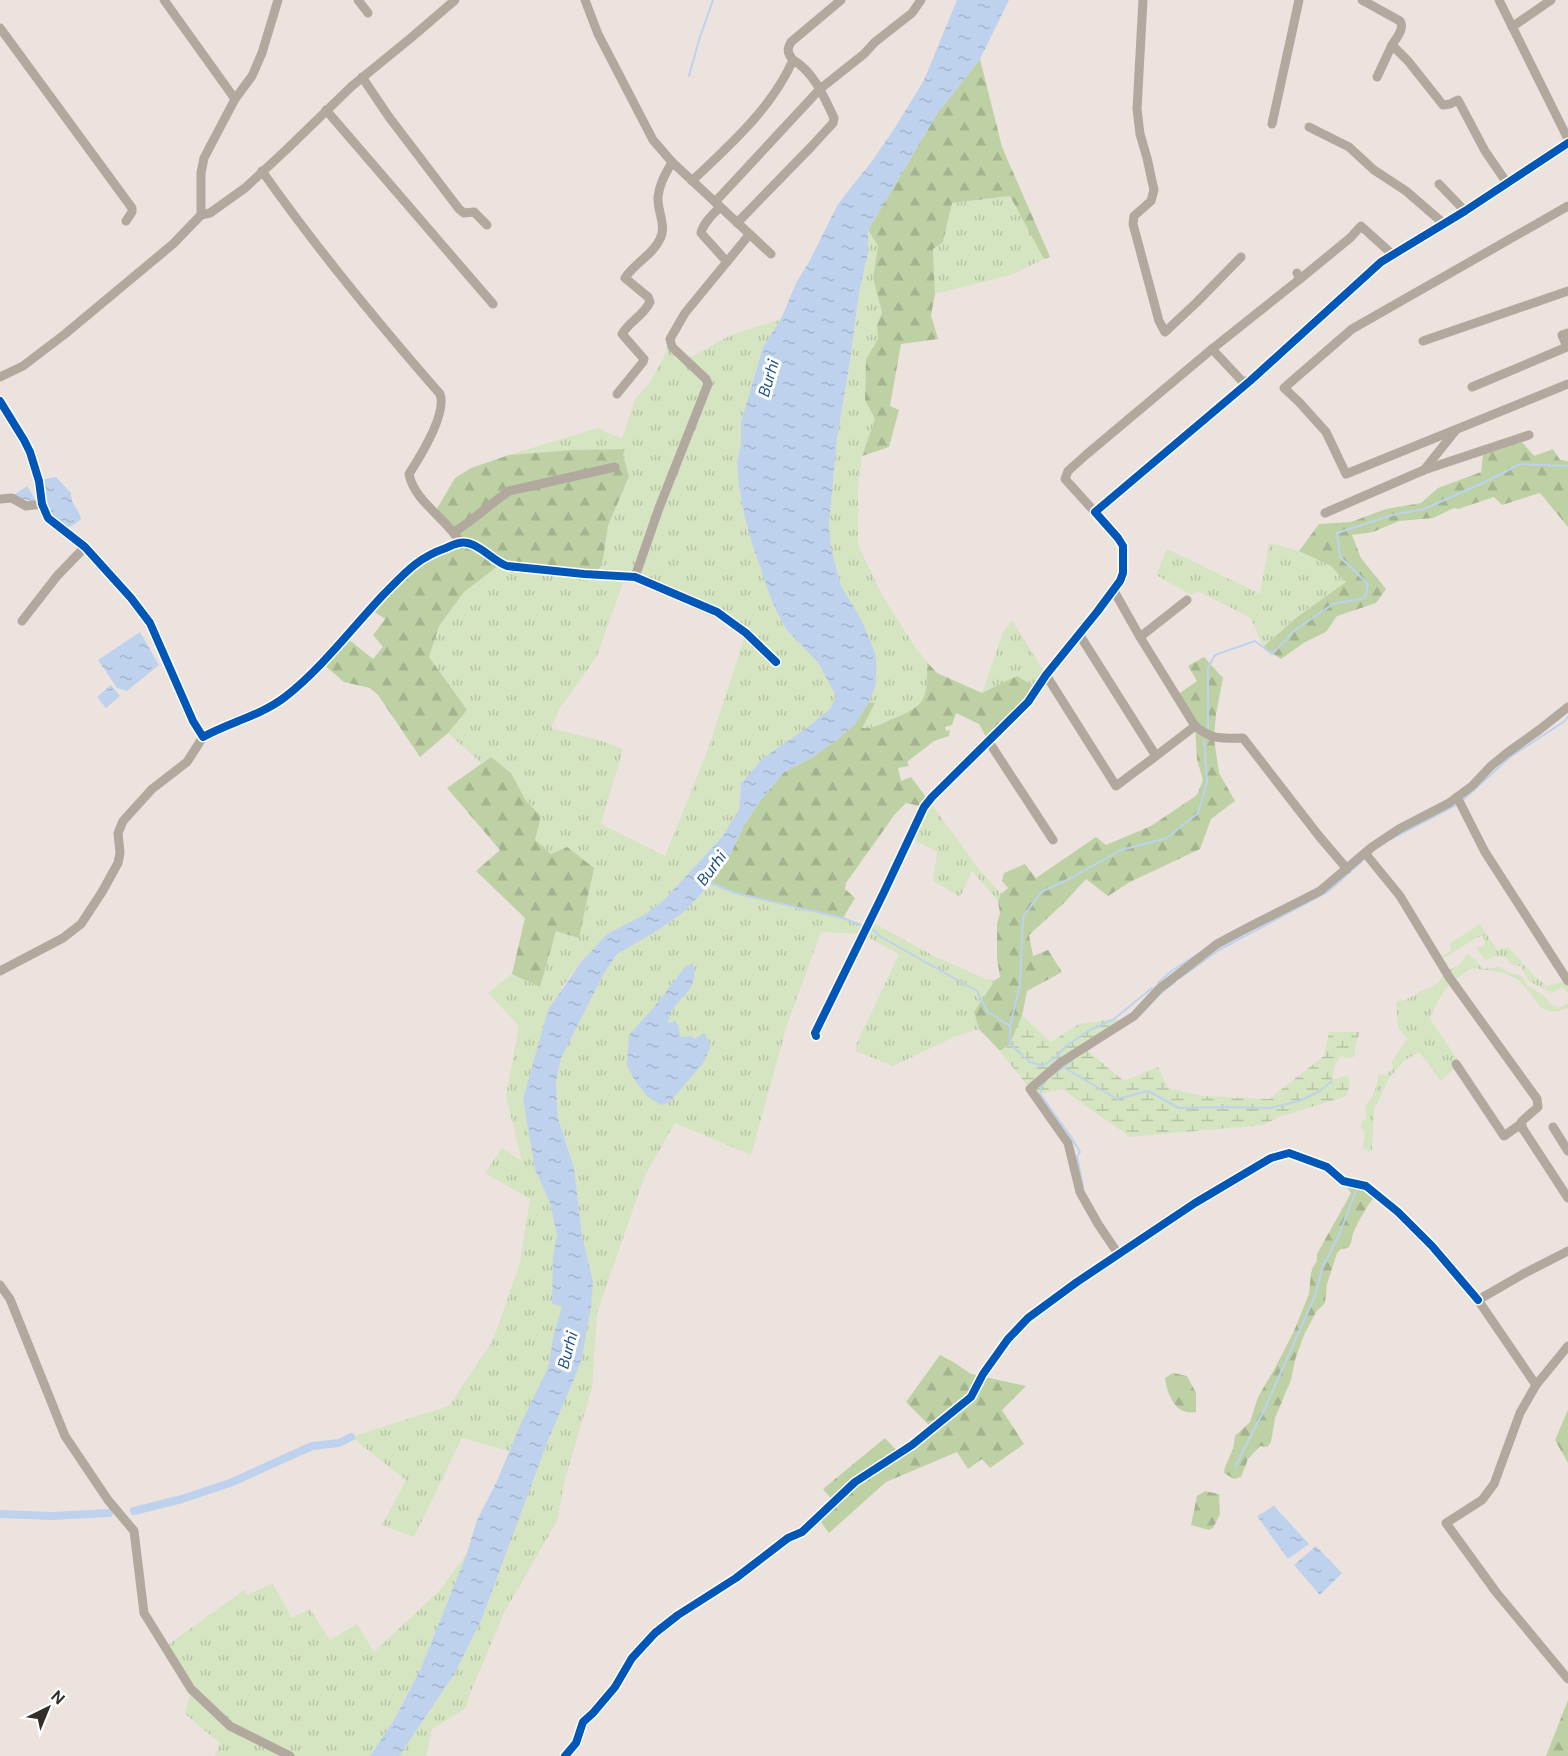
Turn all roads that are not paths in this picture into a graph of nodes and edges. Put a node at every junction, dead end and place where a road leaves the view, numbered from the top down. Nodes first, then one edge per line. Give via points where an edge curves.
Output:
1 (164, 0) edge
2 (278, 0) edge
3 (358, 0) edge
4 (585, 0) edge
5 (842, 0) edge
6 (921, 0) edge
7 (1143, 0) edge
8 (1299, 0) edge
9 (1362, 0) edge
10 (1499, 0) edge
11 (1551, 0) edge
12 (449, 2) edge
13 (368, 13) dead end
14 (1512, 27) junction
15 (0, 28) edge
16 (1392, 45) junction
17 (793, 60) junction
18 (1377, 77) dead end
19 (363, 78) junction
20 (820, 89) junction
21 (235, 99) junction
22 (326, 110) junction
23 (1272, 124) dead end
24 (1309, 127) dead end
25 (1568, 139) edge
26 (1568, 143) edge
27 (672, 162) junction
28 (262, 171) junction
29 (692, 181) junction
30 (1507, 183) junction
31 (1438, 184) dead end
32 (717, 205) junction
33 (1568, 206) edge
34 (1465, 211) junction
35 (201, 215) junction
36 (126, 221) dead end
37 (1443, 223) junction
38 (737, 224) junction
39 (487, 225) dead end
40 (749, 235) junction
41 (771, 254) dead end
42 (1392, 254) junction
43 (1241, 257) dead end
44 (727, 262) junction
45 (1568, 291) edge
46 (493, 304) dead end
47 (1568, 333) edge
48 (1423, 341) dead end
49 (1212, 349) junction
50 (0, 377) edge
51 (1250, 381) junction
52 (1568, 384) edge
53 (1472, 387) dead end
54 (617, 394) dead end
55 (0, 401) edge
56 (1457, 428) junction
57 (1529, 435) dead end
58 (615, 467) dead end
59 (1424, 470) junction
60 (0, 499) edge
61 (42, 504) junction
62 (1095, 512) junction
63 (1325, 513) dead end
64 (454, 532) junction
65 (460, 542) junction
66 (85, 547) junction
67 (635, 577) junction
68 (1114, 591) junction
69 (1187, 600) dead end
70 (22, 621) dead end
71 (1079, 634) junction
72 (1140, 637) junction
73 (776, 662) dead end
74 (1046, 675) junction
75 (1568, 707) edge
76 (1195, 726) junction
77 (203, 737) junction
78 (989, 742) junction
79 (1156, 756) junction
80 (1457, 797) junction
81 (1053, 840) dead end
82 (1365, 853) junction
83 (1347, 869) junction
84 (0, 971) edge
85 (1568, 981) edge
86 (816, 1036) dead end
87 (1456, 1064) dead end
88 (1553, 1127) dead end
89 (1523, 1128) junction
90 (1568, 1151) edge
91 (1568, 1198) edge
92 (1568, 1251) edge
93 (1119, 1255) junction
94 (0, 1285) edge
95 (1478, 1300) junction
96 (1568, 1346) edge
97 (1536, 1385) junction
98 (1568, 1679) edge
99 (290, 1756) edge
100 (565, 1756) edge

1 - 21 street
2 - 21 street via 262,53 252,76
3 - 13 street
4 - 27 street via 598,34 653,140
5 - 17 street via 791,42 788,49
6 - 20 street via 912,13
7 - 43 street via 1137,109 1154,190 1151,201 1134,216 1133,224 1165,332
8 - 23 street
9 - 16 street via 1400,21 1401,29
10 - 14 street
11 - 14 street
12 - 19 street
14 - 25 street
15 - 36 street via 132,208
16 - 18 street
16 - 30 street via 1443,105 1458,100
17 - 20 street
17 - 29 street via 758,115
19 - 22 street
19 - 39 street via 459,209 474,212
20 - 32 street
20 - 38 street via 834,118 832,123
21 - 35 street via 204,158
22 - 28 street
22 - 46 street
24 - 37 street via 1348,147
26 - 30 street
27 - 29 street
27 - 54 street via 658,196 661,238 625,278 650,302 621,334 644,359
28 - 35 street via 245,188 210,213
28 - 64 street via 395,343 440,394 442,405 436,421 409,474 417,494
29 - 32 street
30 - 34 street
31 - 34 street
32 - 38 street
32 - 44 street via 701,233
33 - 56 street via 1352,329 1284,388 1326,432 1346,474
34 - 37 street
35 - 50 street via 173,244 65,334 23,366
37 - 42 street
38 - 40 street
40 - 41 street
40 - 44 street
42 - 49 street via 1361,226
42 - 51 street
44 - 67 street via 685,313 670,339 672,347 708,384
45 - 48 street
47 - 53 street via 1562,335 1567,347
49 - 51 street via 1242,381
49 - 62 street via 1068,471 1065,479
51 - 62 street
52 - 56 street
55 - 61 street via 30,452
56 - 59 street
57 - 59 street
58 - 64 street via 509,491
59 - 63 street
60 - 61 street via 12,498 26,506
61 - 66 street via 51,521
62 - 68 street via 1123,546 1123,573
64 - 65 street
65 - 67 street via 471,544 507,566
65 - 77 street via 417,561 285,696 268,708
66 - 70 street
66 - 77 street via 150,623
67 - 73 street via 717,612
68 - 71 street
68 - 72 street
69 - 72 street
71 - 74 street
71 - 79 street
72 - 76 street
74 - 78 street via 1028,702
74 - 79 street via 1116,786
75 - 80 street
76 - 79 street
76 - 83 street via 1214,738 1243,738
77 - 84 street via 187,762 152,789 123,821 118,833 118,863 81,924 63,938
78 - 81 street
78 - 86 street via 924,807
80 - 82 street
80 - 85 street via 1485,852
82 - 83 street
82 - 89 street via 1400,896 1449,977 1538,1099 1538,1107 1521,1122
83 - 93 street via 1320,891 1216,944 1159,989 1134,1016 1060,1063 1030,1089 1068,1143 1080,1192
87 - 89 street via 1504,1136 1518,1126
88 - 90 street
89 - 91 street
92 - 95 street
93 - 95 street via 1204,1198 1271,1158 1289,1153 1327,1167 1343,1181 1366,1186 1377,1194 1415,1229
93 - 100 street via 1028,1318 1008,1339 971,1397 912,1445 855,1482 802,1532 655,1633 583,1722 576,1743
94 - 99 street via 10,1299 66,1436 108,1500 134,1531 144,1613 191,1689 230,1726
95 - 97 street
96 - 97 street
97 - 98 street via 1520,1413 1494,1484 1482,1500 1446,1523

